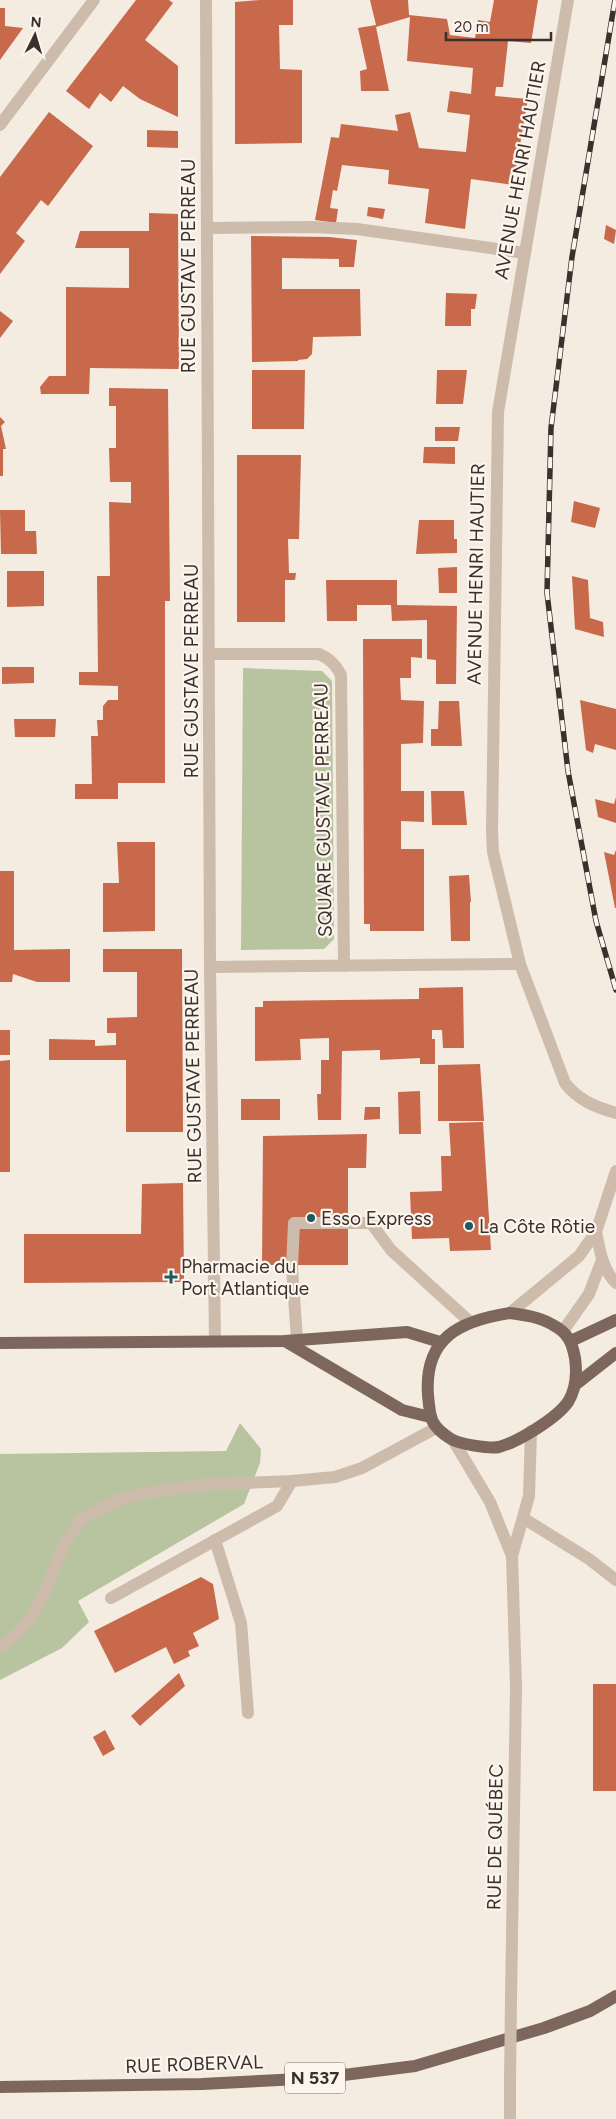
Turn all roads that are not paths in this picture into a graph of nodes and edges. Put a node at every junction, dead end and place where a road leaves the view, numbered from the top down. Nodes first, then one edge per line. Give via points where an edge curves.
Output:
1 (94, 0) edge
2 (206, 0) edge
3 (568, 0) edge
4 (0, 125) edge
5 (208, 228) junction
6 (525, 253) junction
7 (209, 654) junction
8 (520, 964) junction
9 (344, 966) junction
10 (210, 967) junction
11 (616, 1113) edge
12 (616, 1170) edge
13 (596, 1232) junction
14 (602, 1260) junction
15 (616, 1283) edge
16 (510, 1313) junction
17 (616, 1320) edge
18 (470, 1322) junction
19 (567, 1336) junction
20 (215, 1341) junction
21 (291, 1341) junction
22 (440, 1342) junction
23 (0, 1343) edge
24 (616, 1353) edge
25 (575, 1385) junction
26 (433, 1422) junction
27 (531, 1431) junction
28 (453, 1440) junction
29 (292, 1481) junction
30 (524, 1518) junction
31 (216, 1540) junction
32 (512, 1556) junction
33 (616, 1580) edge
34 (110, 1598) dead end
35 (0, 1647) edge
36 (248, 1713) dead end
37 (616, 1996) edge
38 (0, 2087) edge
39 (510, 2119) edge

1 - 4 street
2 - 5 street, RUE GUSTAVE PERREAU
3 - 6 street, AVENUE HENRI HAUTIER
5 - 6 street via 357,229
5 - 7 street, RUE GUSTAVE PERREAU
6 - 8 street, AVENUE HENRI HAUTIER via 498,412 492,831 493,852
7 - 9 street, SQUARE GUSTAVE PERREAU via 320,654 329,658 341,675
7 - 10 street, RUE GUSTAVE PERREAU
8 - 9 street
8 - 11 street, AVENUE HENRI HAUTIER via 565,1083 574,1095 587,1103
9 - 10 street
10 - 20 street, RUE GUSTAVE PERREAU
12 - 13 street
13 - 14 street
13 - 16 street via 579,1256
14 - 15 street
14 - 19 street
16 - 18 main road
16 - 19 main road via 539,1318
17 - 19 main road
18 - 21 street via 391,1250 371,1224 294,1223
18 - 22 main road
19 - 25 main road via 576,1365
20 - 21 main road
20 - 23 main road
21 - 22 main road via 407,1332
21 - 26 main road via 402,1410
22 - 26 main road via 427,1376
24 - 25 main road
25 - 27 main road via 559,1412
26 - 28 main road
26 - 29 street via 362,1468 335,1477
27 - 28 main road via 497,1448
27 - 30 street, RUE DE QUÉBEC via 530,1496
28 - 32 street, RUE DE QUÉBEC via 490,1502
29 - 31 street via 277,1506
29 - 35 street via 196,1485 142,1494 115,1501 82,1519 64,1544 44,1594 29,1620
30 - 32 street, RUE DE QUÉBEC
30 - 33 street via 589,1558
31 - 34 street
31 - 36 street via 241,1623
32 - 39 street, RUE DE QUÉBEC, bridge via 516,1687
37 - 38 main road, RUE ROBERVAL / N 537 via 590,2011 544,2028 416,2066 320,2078

